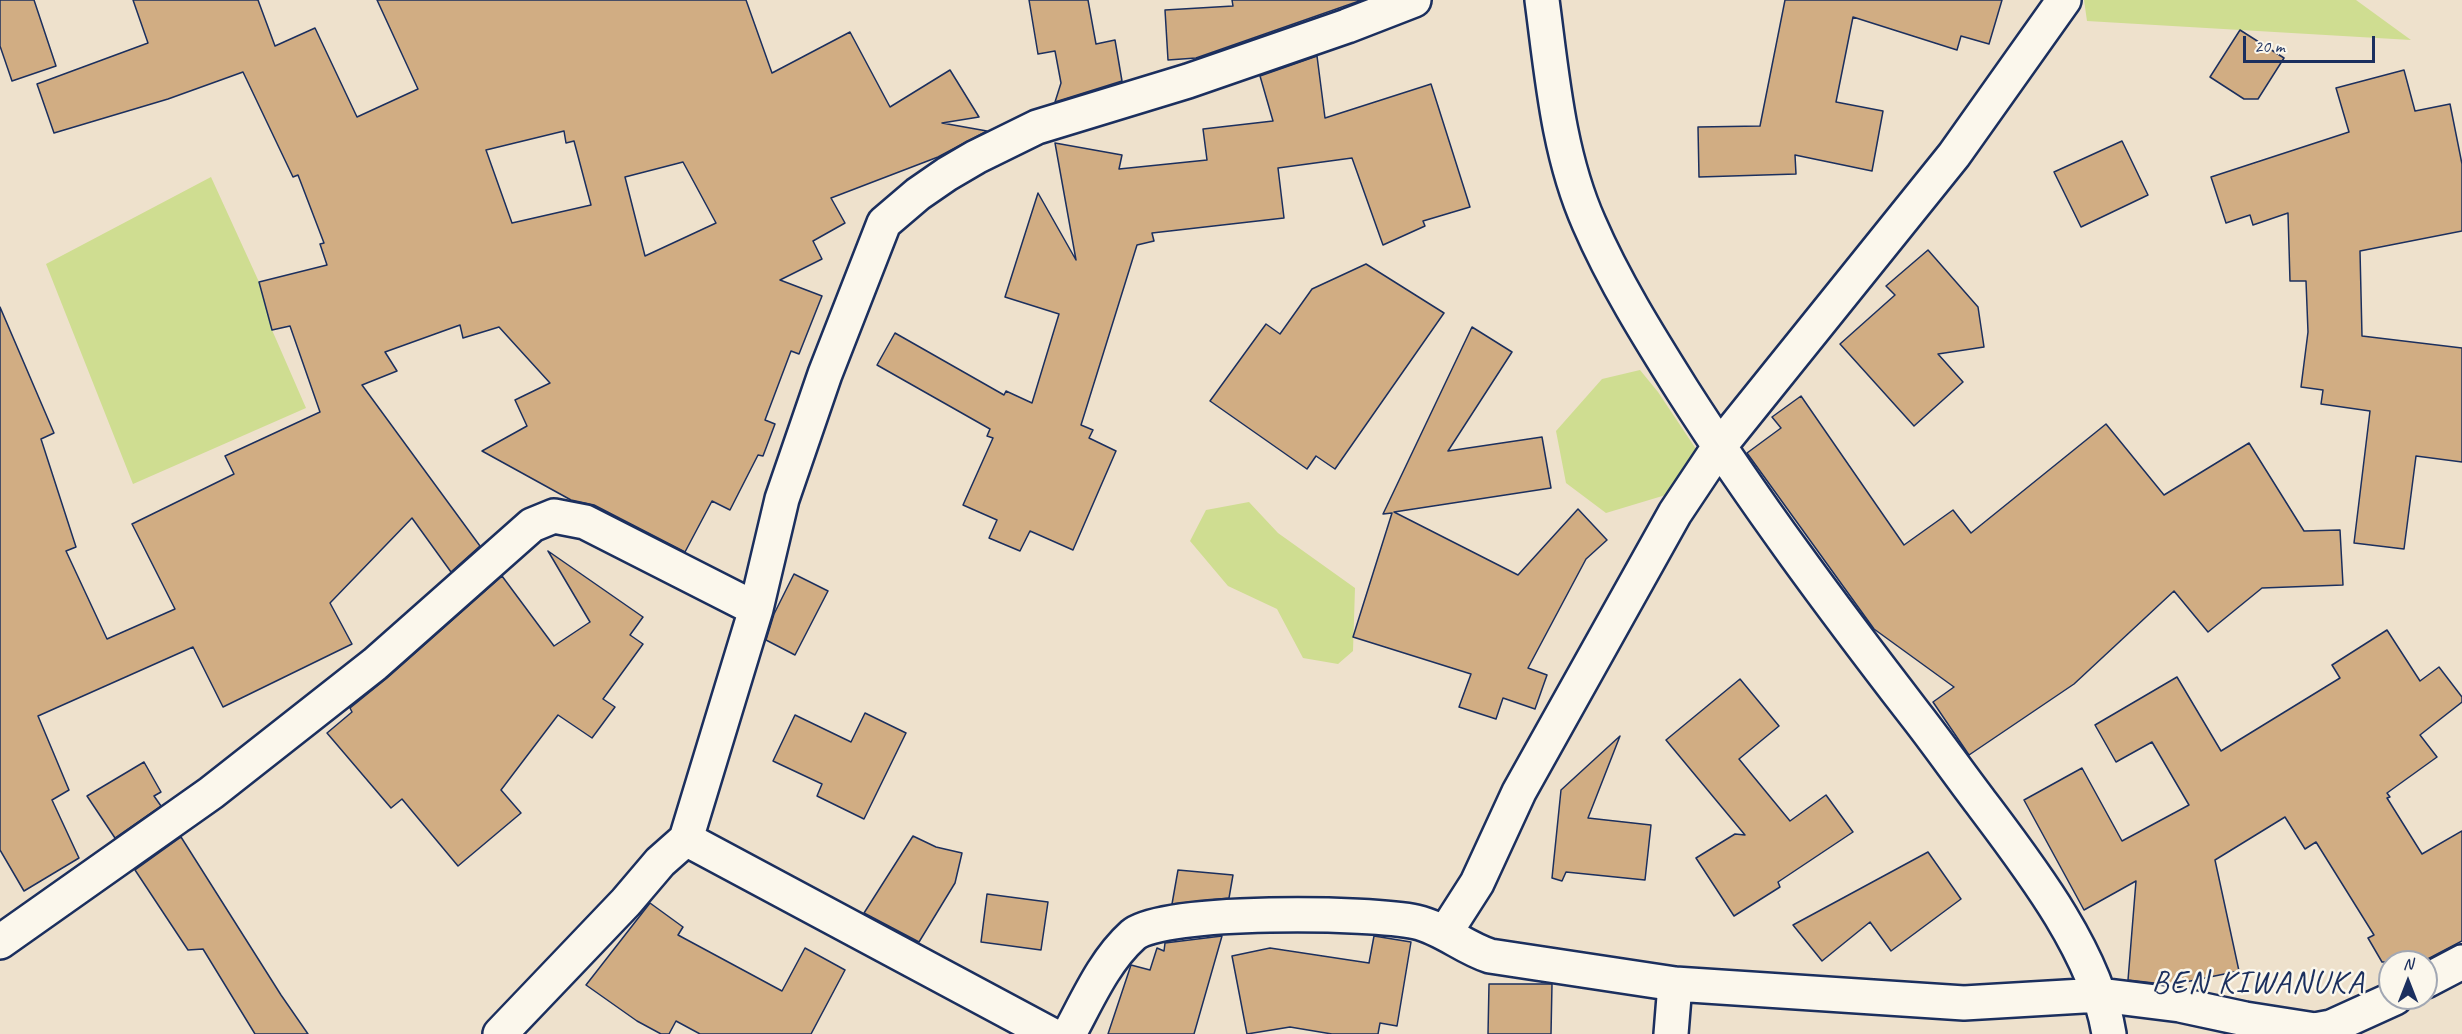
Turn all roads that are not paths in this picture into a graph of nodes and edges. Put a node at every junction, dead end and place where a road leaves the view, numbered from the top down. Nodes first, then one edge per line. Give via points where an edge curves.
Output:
1 (1414, 0) edge
2 (1542, 0) edge
3 (2064, 0) edge
4 (1719, 447) junction
5 (756, 609) junction
6 (686, 838) junction
7 (1445, 933) junction
8 (0, 942) edge
9 (2462, 962) edge
10 (2438, 975) edge
11 (1675, 984) junction
12 (2100, 994) junction
13 (2378, 1006) edge
14 (500, 1034) edge
15 (1050, 1034) edge
16 (1069, 1034) edge
17 (1671, 1034) edge
18 (2109, 1034) edge

1 - 5 street via 1188,81 1037,128 947,174 884,223 782,499
2 - 4 street via 1558,119 1588,223 1653,344
3 - 4 street via 1954,155
4 - 7 street via 1624,600 1519,792 1477,883
4 - 12 street via 1845,623 2009,838 2047,896
5 - 6 street
5 - 8 street via 585,522 554,516 532,525 375,663 211,793
6 - 14 street
6 - 15 street
7 - 11 street via 1473,951 1490,956
7 - 16 street via 1410,921 1337,916 1205,918 1146,928 1118,951
9 - 10 street
11 - 12 street via 1964,1003
11 - 17 street
12 - 13 street via 2315,1030 2331,1028
12 - 18 street

